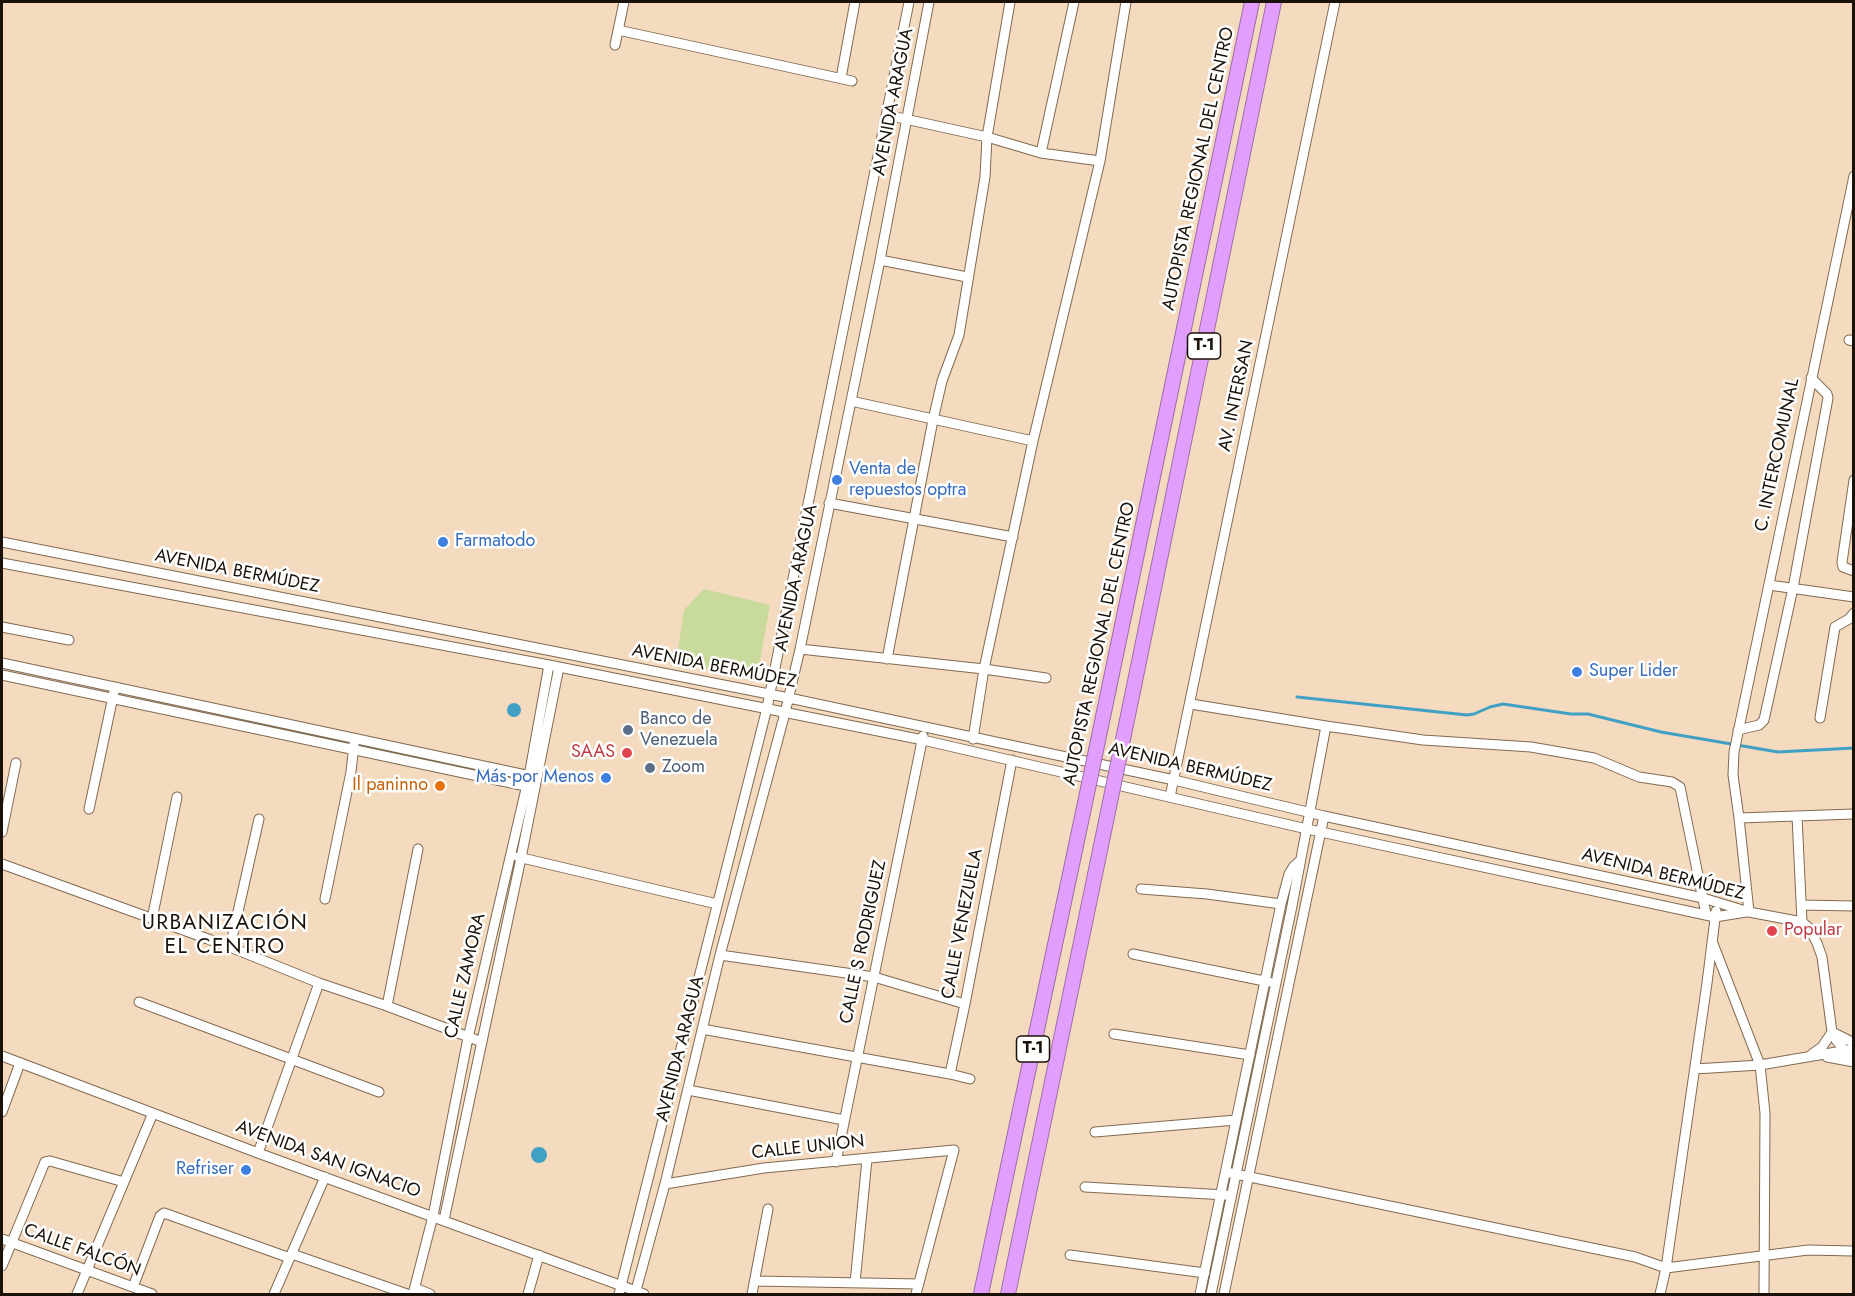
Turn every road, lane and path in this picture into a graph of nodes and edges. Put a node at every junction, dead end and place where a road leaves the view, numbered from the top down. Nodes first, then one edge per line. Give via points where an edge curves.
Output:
1 (624, 2) edge
2 (855, 2) edge
3 (909, 2) edge
4 (929, 2) edge
5 (1010, 2) edge
6 (1074, 2) edge
7 (1126, 2) edge
8 (1252, 2) edge
9 (1274, 2) edge
10 (1335, 2) edge
11 (618, 30) junction
12 (615, 45) dead end
13 (840, 78) junction
14 (852, 81) dead end
15 (887, 115) junction
16 (908, 120) junction
17 (987, 137) junction
18 (1041, 153) junction
19 (1100, 161) junction
20 (1854, 176) edge
21 (880, 260) junction
22 (968, 277) junction
23 (1811, 378) junction
24 (850, 401) junction
25 (933, 420) junction
26 (1033, 441) junction
27 (1854, 480) edge
28 (830, 503) junction
29 (914, 519) junction
30 (1013, 537) junction
31 (2, 542) edge
32 (2, 563) edge
33 (1854, 571) edge
34 (1768, 585) junction
35 (1793, 588) junction
36 (1854, 597) edge
37 (1854, 613) edge
38 (374, 616) junction
39 (2, 627) edge
40 (370, 632) junction
41 (69, 640) dead end
42 (800, 649) junction
43 (887, 659) junction
44 (2, 663) edge
45 (554, 666) junction
46 (984, 669) junction
47 (2, 675) edge
48 (1046, 678) dead end
49 (115, 687) junction
50 (769, 694) junction
51 (112, 698) junction
52 (789, 698) junction
53 (1191, 704) junction
54 (767, 708) junction
55 (785, 713) junction
56 (1820, 718) dead end
57 (1326, 726) junction
58 (925, 728) junction
59 (1738, 730) junction
60 (355, 739) junction
61 (973, 739) junction
62 (923, 740) junction
63 (353, 749) junction
64 (1012, 760) junction
65 (16, 763) dead end
66 (533, 777) junction
67 (1174, 780) junction
68 (531, 788) junction
69 (177, 797) dead end
70 (1170, 797) junction
71 (89, 809) dead end
72 (1308, 812) junction
73 (1854, 814) edge
74 (1324, 816) junction
75 (1797, 816) junction
76 (1739, 818) junction
77 (259, 819) dead end
78 (1307, 830) junction
79 (2, 832) edge
80 (1320, 832) junction
81 (418, 849) dead end
82 (510, 856) junction
83 (521, 858) junction
84 (1300, 861) junction
85 (2, 864) edge
86 (1141, 889) dead end
87 (1703, 898) junction
88 (325, 899) dead end
89 (1717, 903) junction
90 (717, 904) junction
91 (1281, 904) junction
92 (1801, 905) junction
93 (1854, 906) edge
94 (1749, 912) junction
95 (1711, 915) junction
96 (152, 919) junction
97 (1802, 922) junction
98 (1712, 939) junction
99 (230, 947) junction
100 (1133, 954) dead end
101 (720, 955) junction
102 (874, 977) junction
103 (1265, 981) junction
104 (319, 983) junction
105 (1275, 983) junction
106 (139, 1002) dead end
107 (965, 1004) junction
108 (387, 1006) junction
109 (702, 1029) junction
110 (1832, 1032) junction
111 (1114, 1034) dead end
112 (468, 1038) junction
113 (482, 1042) junction
114 (1854, 1043) edge
115 (1849, 1050) edge
116 (1250, 1055) junction
117 (858, 1056) junction
118 (1809, 1056) junction
119 (2, 1057) edge
120 (293, 1060) junction
121 (1854, 1062) edge
122 (20, 1063) junction
123 (1760, 1065) junction
124 (1695, 1069) junction
125 (950, 1074) junction
126 (970, 1079) dead end
127 (688, 1090) junction
128 (379, 1092) dead end
129 (2, 1112) edge
130 (153, 1113) junction
131 (844, 1120) junction
132 (1236, 1120) junction
133 (1095, 1132) dead end
134 (258, 1153) junction
135 (867, 1159) junction
136 (836, 1162) junction
137 (1226, 1172) junction
138 (1237, 1174) junction
139 (1249, 1176) junction
140 (325, 1177) junction
141 (124, 1182) junction
142 (665, 1184) junction
143 (1085, 1187) dead end
144 (1221, 1194) junction
145 (1232, 1195) junction
146 (1244, 1197) junction
147 (768, 1209) dead end
148 (433, 1216) junction
149 (444, 1220) junction
150 (6, 1241) edge
151 (1854, 1251) edge
152 (538, 1255) junction
153 (1070, 1255) dead end
154 (1763, 1255) junction
155 (291, 1256) junction
156 (2, 1266) edge
157 (1666, 1268) junction
158 (87, 1269) junction
159 (1205, 1273) junction
160 (755, 1281) junction
161 (855, 1283) junction
162 (919, 1284) junction
163 (133, 1287) junction
164 (620, 1290) edge
165 (412, 1292) edge
166 (77, 1294) edge
167 (152, 1294) edge
168 (274, 1294) edge
169 (430, 1294) edge
170 (528, 1294) edge
171 (638, 1294) edge
172 (752, 1294) edge
173 (916, 1294) edge
174 (981, 1294) edge
175 (1008, 1294) edge
176 (1200, 1294) edge
177 (1211, 1294) edge
178 (1224, 1294) edge
179 (1660, 1294) edge
180 (1764, 1294) edge

1 - 11 street
2 - 13 street
3 - 15 street, AVENIDA ARAGUA
4 - 16 street, AVENIDA ARAGUA
5 - 17 street
6 - 18 street
7 - 19 street
8 - 174 highway, AUTOPISTA REGIONAL DEL CENTRO / T-1, bridge
9 - 175 highway, T-1, bridge
10 - 53 street, AV. INTERSAN
11 - 12 street
11 - 13 street
13 - 14 street
15 - 16 street
15 - 50 street, AVENIDA ARAGUA
16 - 17 street
16 - 21 street, AVENIDA ARAGUA
17 - 18 street
17 - 22 street via 985,177
18 - 19 street
19 - 26 street
20 - 23 street, C. INTERCOMUNAL
21 - 22 street
21 - 24 street, AVENIDA ARAGUA
22 - 25 street via 959,335
23 - 34 street, C. INTERCOMUNAL
23 - 35 street via 1828,398
24 - 25 street
24 - 28 street, AVENIDA ARAGUA
25 - 26 street
25 - 29 street
26 - 30 street
27 - 33 street via 1842,562 1843,567
28 - 29 street
28 - 42 street, AVENIDA ARAGUA
29 - 30 street
29 - 43 street
30 - 46 street
31 - 38 street, AVENIDA BERMÚDEZ
32 - 40 street, AVENIDA BERMÚDEZ
34 - 35 street
34 - 59 street, C. INTERCOMUNAL
35 - 36 street
35 - 59 street via 1764,720
37 - 56 street via 1835,627
38 - 40 street
38 - 50 street, AVENIDA BERMÚDEZ
39 - 41 street
40 - 45 street, AVENIDA BERMÚDEZ
42 - 43 street
42 - 52 street, AVENIDA ARAGUA
43 - 46 street
44 - 49 street
45 - 54 street, AVENIDA BERMÚDEZ
45 - 66 street, CALLE ZAMORA
46 - 48 street
46 - 61 street
47 - 51 street
49 - 51 street
49 - 60 street
50 - 52 street, AVENIDA BERMÚDEZ
50 - 54 street, AVENIDA ARAGUA
51 - 63 street
51 - 71 street
52 - 55 street, AVENIDA ARAGUA
52 - 58 street, AVENIDA BERMÚDEZ
53 - 57 street
53 - 67 street, AV. INTERSAN
54 - 55 street, AVENIDA BERMÚDEZ
54 - 90 street, AVENIDA ARAGUA
55 - 62 street, AVENIDA BERMÚDEZ
55 - 101 street, AVENIDA ARAGUA
57 - 72 street
57 - 87 street via 1423,740 1531,747 1594,759 1639,777 1672,782 1680,787
58 - 61 street, AVENIDA BERMÚDEZ
58 - 62 street, CALLE S RODRIGUEZ
59 - 76 street, C. INTERCOMUNAL via 1733,775
60 - 63 street
60 - 66 street
61 - 67 street, AVENIDA BERMÚDEZ
62 - 64 street, AVENIDA BERMÚDEZ
62 - 102 street, CALLE S RODRIGUEZ
63 - 68 street
63 - 88 street
64 - 70 street, AVENIDA BERMÚDEZ
64 - 107 street, CALLE VENEZUELA
65 - 79 street
66 - 68 street, CALLE ZAMORA
67 - 70 street, AV. INTERSAN
67 - 72 street, AVENIDA BERMÚDEZ
68 - 82 street, CALLE ZAMORA
68 - 83 street, CALLE ZAMORA
69 - 96 street
70 - 78 street, AVENIDA BERMÚDEZ
72 - 74 street, AVENIDA BERMÚDEZ
72 - 78 street
73 - 75 street
74 - 80 street
74 - 87 street, AVENIDA BERMÚDEZ
75 - 76 street
75 - 92 street
76 - 94 street, C. INTERCOMUNAL
77 - 99 street
78 - 80 street, AVENIDA BERMÚDEZ
78 - 84 street
80 - 95 street, AVENIDA BERMÚDEZ
80 - 139 street
81 - 108 street
82 - 83 street
82 - 112 street, CALLE ZAMORA
83 - 90 street
83 - 113 street, CALLE ZAMORA
84 - 91 street via 1289,874
84 - 105 street
85 - 96 street
86 - 91 street
87 - 89 street, AVENIDA BERMÚDEZ
87 - 95 street
89 - 94 street, AVENIDA BERMÚDEZ
89 - 95 street
90 - 164 street, AVENIDA ARAGUA
91 - 103 street
92 - 93 street
92 - 97 street
94 - 95 street, AVENIDA BERMÚDEZ
94 - 97 street
95 - 98 street
96 - 99 street
97 - 110 street via 1809,928 1822,957
98 - 123 street
98 - 124 street
99 - 104 street
100 - 103 street
101 - 102 street
101 - 109 street, AVENIDA ARAGUA
102 - 107 street
102 - 117 street, CALLE S RODRIGUEZ
103 - 105 street
103 - 116 street
104 - 108 street
104 - 120 street
105 - 138 street
106 - 120 street
107 - 125 street, CALLE VENEZUELA
108 - 112 street
109 - 117 street
109 - 127 street, AVENIDA ARAGUA
110 - 114 street
110 - 115 street
110 - 118 street via 1822,1047
111 - 116 street
112 - 113 street
112 - 148 street, CALLE ZAMORA
113 - 149 street, CALLE ZAMORA
115 - 118 street
115 - 121 street
116 - 132 street
117 - 125 street
117 - 131 street, CALLE S RODRIGUEZ
118 - 121 street
118 - 123 street
119 - 122 street, AVENIDA SAN IGNACIO
120 - 128 street
120 - 134 street
122 - 129 street
122 - 130 street, AVENIDA SAN IGNACIO
123 - 124 street
123 - 154 street via 1765,1113
124 - 157 street
125 - 126 street
127 - 131 street
127 - 142 street, AVENIDA ARAGUA
130 - 134 street, AVENIDA SAN IGNACIO
130 - 141 street
131 - 136 street, CALLE S RODRIGUEZ
132 - 133 street
132 - 137 street
134 - 140 street, AVENIDA SAN IGNACIO
135 - 136 street, CALLE UNION
135 - 161 street
135 - 162 street, CALLE UNION via 954,1150
136 - 142 street, CALLE UNION via 764,1168
137 - 138 street
137 - 144 street
138 - 139 street
138 - 145 street
139 - 146 street
139 - 157 street via 1635,1257
140 - 148 street, AVENIDA SAN IGNACIO
140 - 155 street
141 - 150 street via 45,1162
141 - 158 street
142 - 171 street, AVENIDA ARAGUA
143 - 144 street
144 - 145 street
144 - 159 street
145 - 146 street
145 - 177 street
146 - 178 street
147 - 160 street
148 - 149 street, AVENIDA SAN IGNACIO
148 - 165 street, CALLE ZAMORA
149 - 152 street, AVENIDA SAN IGNACIO
150 - 156 street
150 - 158 street, CALLE FALCÓN
151 - 154 street via 1808,1250
152 - 164 street, AVENIDA SAN IGNACIO
152 - 170 street
153 - 159 street
154 - 157 street
154 - 180 street
155 - 163 street via 164,1213
155 - 165 street
155 - 168 street
157 - 179 street
158 - 163 street, CALLE FALCÓN
158 - 166 street
159 - 176 street
160 - 161 street
160 - 172 street
161 - 162 street
162 - 173 street
163 - 167 street, CALLE FALCÓN
164 - 171 street, AVENIDA SAN IGNACIO
165 - 169 street

